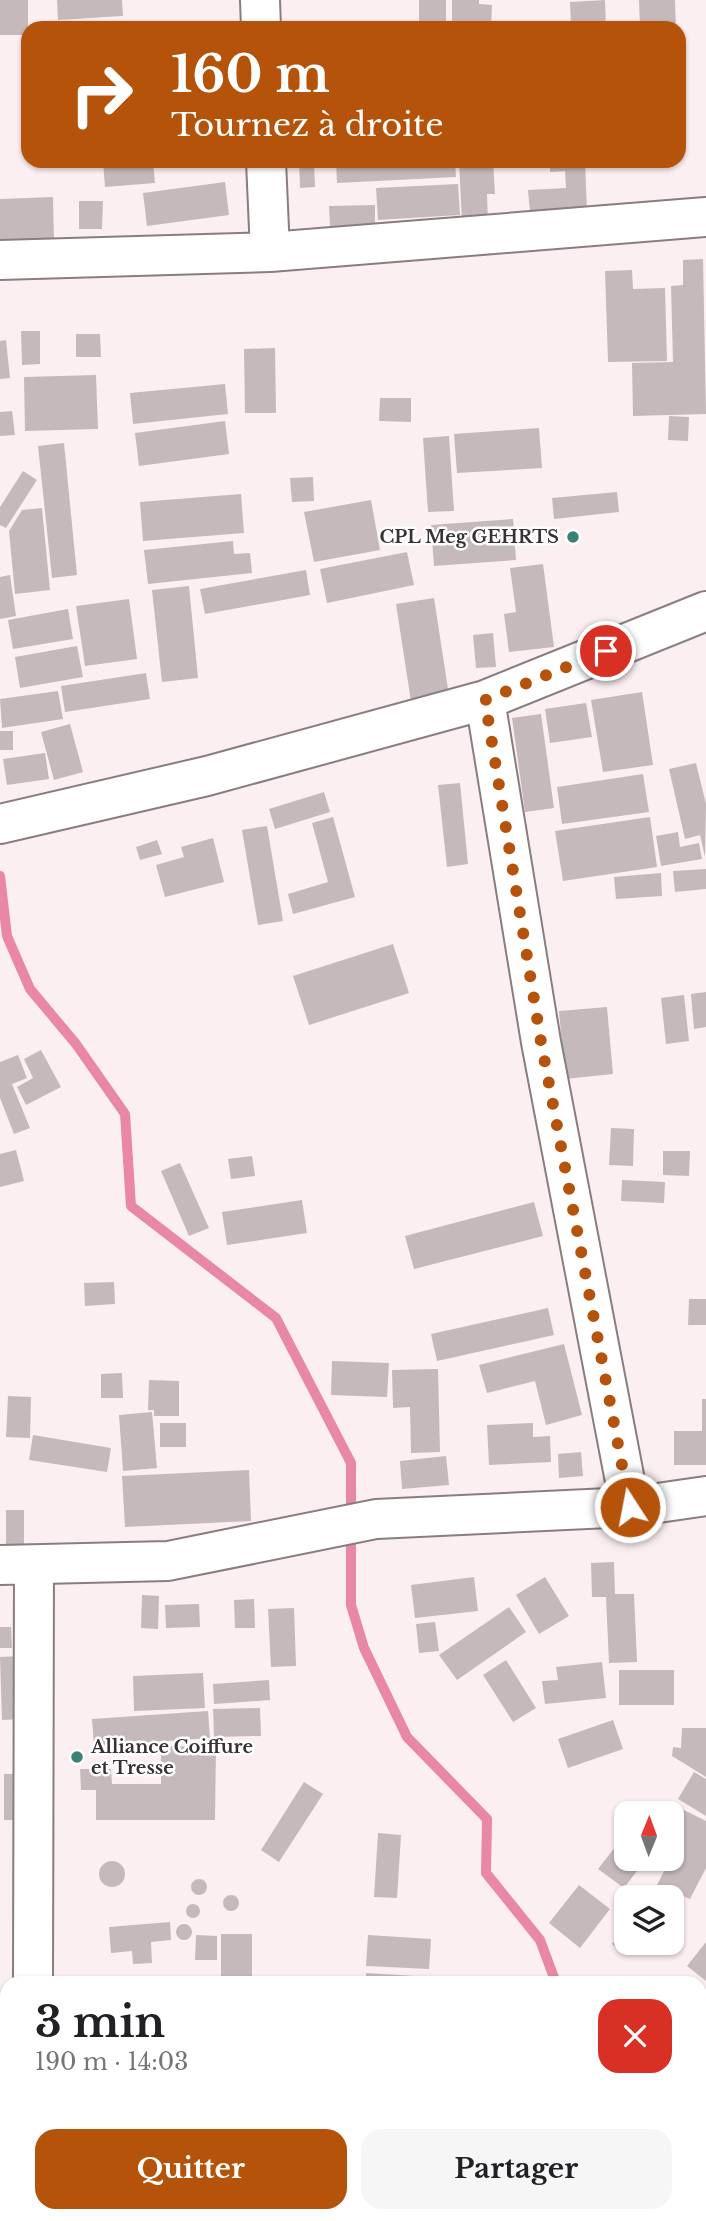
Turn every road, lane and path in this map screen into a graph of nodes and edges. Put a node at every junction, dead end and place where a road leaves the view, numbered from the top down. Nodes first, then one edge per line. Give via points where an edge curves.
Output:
1 (260, 0) edge
2 (261, 21) edge
3 (267, 168) edge
4 (706, 218) edge
5 (270, 253) junction
6 (0, 260) edge
7 (706, 611) edge
8 (485, 700) junction
9 (0, 824) edge
10 (706, 1496) edge
11 (630, 1507) junction
12 (17, 1565) edge
13 (33, 1976) edge

1 - 2 street
3 - 5 street
4 - 5 street
5 - 6 street
7 - 8 street
8 - 9 street via 207,776
8 - 11 street via 541,1042
10 - 11 street
11 - 12 street via 376,1519 168,1561
12 - 13 street

